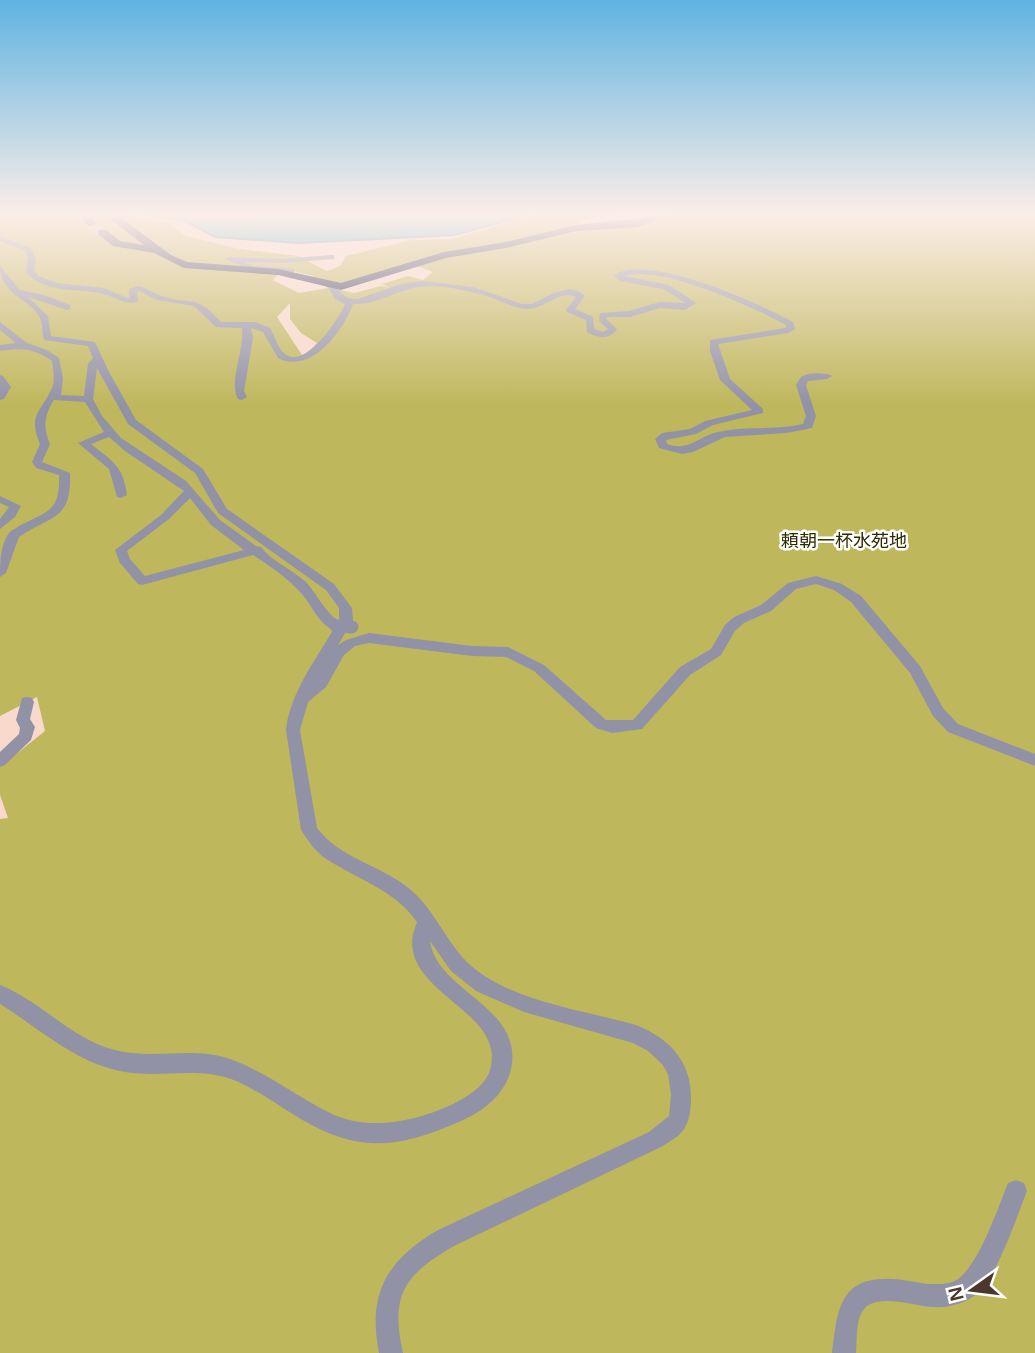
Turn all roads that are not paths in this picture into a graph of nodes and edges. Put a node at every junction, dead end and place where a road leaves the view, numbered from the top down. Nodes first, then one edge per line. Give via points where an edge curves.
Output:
1 (5, 278) edge
2 (38, 278) edge
3 (304, 278) edge
4 (371, 278) edge
5 (623, 278) edge
6 (665, 278) edge
7 (332, 286) junction
8 (17, 292) junction
9 (350, 301) junction
10 (67, 307) dead end
11 (0, 325) edge
12 (247, 325) junction
13 (24, 345) junction
14 (0, 348) edge
15 (37, 349) junction
16 (0, 354) edge
17 (98, 358) junction
18 (827, 376) dead end
19 (0, 377) edge
20 (54, 394) junction
21 (0, 397) edge
22 (242, 397) dead end
23 (88, 399) junction
24 (108, 434) junction
25 (127, 449) junction
26 (107, 458) junction
27 (191, 491) junction
28 (121, 495) dead end
29 (0, 499) edge
30 (0, 525) edge
31 (257, 550) junction
32 (0, 573) edge
33 (352, 626) dead end
34 (300, 700) junction
35 (27, 702) dead end
36 (1035, 760) edge
37 (0, 761) edge
38 (426, 921) junction
39 (0, 994) edge
40 (1016, 1191) dead end
41 (391, 1353) edge
42 (844, 1353) edge

1 - 8 street
2 - 12 street via 104,291 127,302 135,300 132,291 141,289 159,298 195,301 219,325
3 - 7 highway
4 - 7 highway
5 - 9 street via 666,287 692,303 603,315 603,321 613,328 604,334 593,333 590,319 570,310 581,296 575,292 561,292 550,301 524,306 492,294 417,284 373,300
6 - 18 street via 716,288 790,324 791,329 713,342 724,367 724,380 759,411 709,423 692,432 666,435 660,439 663,446 693,450 721,434 808,426 811,416 801,384 810,377
7 - 9 street
8 - 10 street
8 - 17 street via 44,316 47,338 88,342
9 - 12 street via 325,342 297,359 281,356 267,330
11 - 13 street
12 - 22 street via 239,382
13 - 14 street
13 - 15 street
15 - 16 street
15 - 20 street via 56,360
17 - 23 street via 92,362 95,378
17 - 34 street via 132,422 199,471 222,511 340,598 346,620
19 - 21 street via 6,387
20 - 23 street
20 - 32 street via 43,406 38,431 45,444 37,461 64,472 63,506 14,535
23 - 24 street
24 - 25 street
24 - 26 street via 83,443
25 - 26 street
25 - 27 street
26 - 28 street via 120,481
27 - 31 street via 218,526
27 - 31 street via 121,550 142,581
29 - 30 street via 15,506
31 - 33 street, bridge via 291,573 328,621
34 - 36 street via 322,684 336,654 352,640 369,638 508,652 539,668 601,724 637,725 685,671 716,652 739,620 766,608 792,586 816,580 856,599 915,670 938,712 953,728
34 - 38 street via 293,730 309,830 331,856 402,893
35 - 37 street via 26,736
38 - 39 street via 419,934 424,964 497,1035 501,1070 478,1102 435,1123 396,1134 342,1129 267,1086 207,1062 116,1061 88,1050
38 - 41 street via 458,966 489,989 657,1044 675,1062 682,1084 681,1107 677,1123 656,1139 420,1252 405,1266 385,1306
40 - 42 street via 1002,1226 965,1288 939,1298 881,1287 862,1293 850,1310

